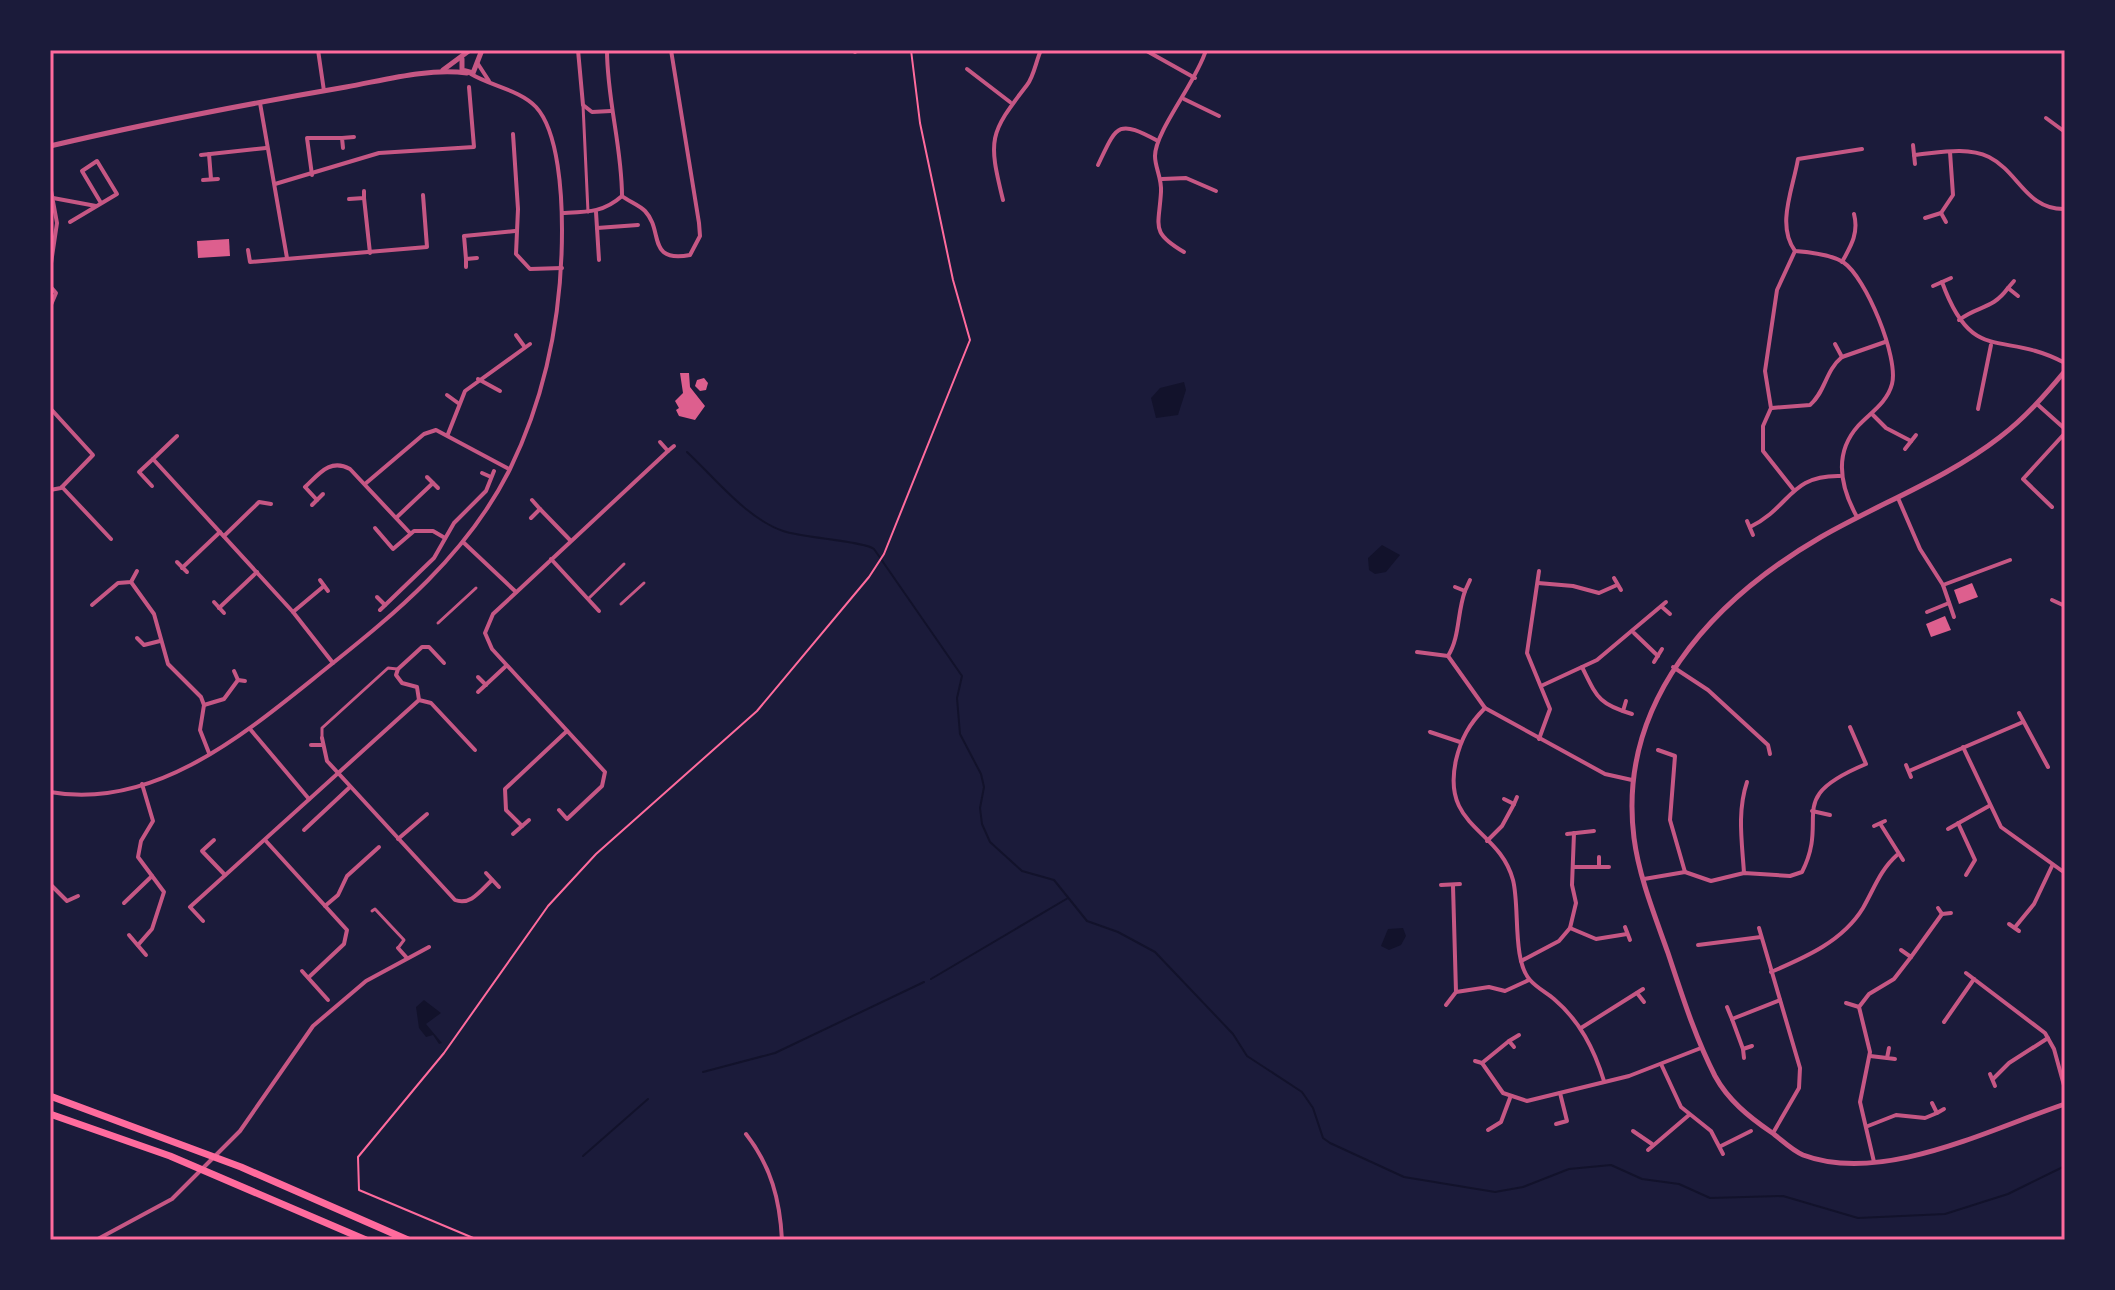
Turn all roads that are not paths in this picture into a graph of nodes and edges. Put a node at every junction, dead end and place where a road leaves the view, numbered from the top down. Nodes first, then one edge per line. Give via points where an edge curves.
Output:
1 (318, 50) edge
2 (470, 50) edge
3 (482, 50) edge
4 (578, 50) edge
5 (607, 50) edge
6 (671, 50) edge
7 (1041, 50) edge
8 (1145, 50) edge
9 (1206, 50) edge
10 (463, 58) junction
11 (478, 63) junction
12 (967, 69) dead end
13 (442, 71) junction
14 (469, 73) junction
15 (1195, 78) junction
16 (490, 83) junction
17 (469, 87) dead end
18 (324, 91) junction
19 (1184, 99) junction
20 (1010, 102) junction
21 (260, 103) junction
22 (583, 105) junction
23 (611, 111) junction
24 (1219, 116) dead end
25 (2046, 118) dead end
26 (2065, 132) edge
27 (513, 134) dead end
28 (354, 137) dead end
29 (342, 138) junction
30 (1158, 141) junction
31 (1913, 145) dead end
32 (50, 146) edge
33 (267, 148) junction
34 (343, 148) dead end
35 (1862, 149) dead end
36 (1950, 152) junction
37 (1852, 153) junction
38 (209, 154) junction
39 (201, 155) dead end
40 (1914, 155) junction
41 (1856, 162) dead end
42 (1915, 164) dead end
43 (1098, 165) dead end
44 (312, 175) junction
45 (211, 179) junction
46 (218, 179) dead end
47 (1162, 179) junction
48 (203, 180) dead end
49 (275, 184) junction
50 (50, 185) edge
51 (364, 191) dead end
52 (1216, 191) dead end
53 (423, 195) dead end
54 (622, 196) junction
55 (53, 198) junction
56 (364, 198) junction
57 (349, 199) dead end
58 (1003, 200) dead end
59 (99, 205) junction
60 (2065, 209) edge
61 (588, 212) junction
62 (596, 212) junction
63 (562, 213) junction
64 (1941, 213) junction
65 (1854, 214) dead end
66 (1925, 218) dead end
67 (70, 222) dead end
68 (1865, 222) dead end
69 (1946, 222) dead end
70 (1856, 224) junction
71 (638, 225) dead end
72 (597, 228) junction
73 (515, 231) junction
74 (248, 250) dead end
75 (1795, 251) junction
76 (1184, 252) dead end
77 (370, 253) junction
78 (477, 258) dead end
79 (288, 259) junction
80 (466, 259) junction
81 (599, 260) dead end
82 (1842, 262) junction
83 (466, 267) dead end
84 (562, 268) junction
85 (50, 270) edge
86 (1951, 278) dead end
87 (2014, 281) dead end
88 (1942, 282) junction
89 (50, 286) edge
90 (1933, 286) dead end
91 (2008, 288) junction
92 (2018, 296) dead end
93 (50, 307) edge
94 (1959, 320) junction
95 (516, 335) dead end
96 (1885, 342) junction
97 (1835, 344) dead end
98 (1991, 344) junction
99 (1842, 357) junction
100 (2065, 363) edge
101 (2065, 371) edge
102 (478, 379) junction
103 (500, 391) dead end
104 (447, 395) dead end
105 (1981, 399) junction
106 (1990, 401) dead end
107 (458, 403) junction
108 (2037, 404) junction
109 (50, 408) edge
110 (1771, 408) junction
111 (1978, 409) dead end
112 (1872, 414) junction
113 (2065, 431) edge
114 (448, 434) junction
115 (1916, 435) dead end
116 (177, 436) dead end
117 (1911, 441) junction
118 (660, 442) dead end
119 (674, 446) dead end
120 (1905, 449) dead end
121 (668, 451) junction
122 (153, 459) junction
123 (509, 470) junction
124 (482, 473) dead end
125 (155, 474) dead end
126 (1840, 476) junction
127 (427, 477) dead end
128 (2023, 479) junction
129 (433, 483) junction
130 (2016, 483) dead end
131 (365, 484) junction
132 (62, 487) junction
133 (305, 487) junction
134 (438, 488) dead end
135 (1793, 489) junction
136 (50, 490) edge
137 (300, 492) dead end
138 (323, 494) dead end
139 (1898, 498) junction
140 (317, 500) junction
141 (532, 500) dead end
142 (2043, 500) junction
143 (271, 504) dead end
144 (312, 505) dead end
145 (2038, 506) dead end
146 (2052, 507) dead end
147 (540, 509) junction
148 (397, 517) junction
149 (1857, 517) junction
150 (531, 518) dead end
151 (1747, 521) dead end
152 (1750, 527) junction
153 (375, 528) dead end
154 (410, 533) junction
155 (222, 534) junction
156 (1753, 535) dead end
157 (445, 538) junction
158 (111, 539) dead end
159 (570, 540) junction
160 (463, 542) junction
161 (551, 559) junction
162 (2010, 560) dead end
163 (177, 562) dead end
164 (624, 564) dead end
165 (182, 568) junction
166 (137, 571) dead end
167 (1539, 571) dead end
168 (187, 572) dead end
169 (257, 572) junction
170 (1614, 578) dead end
171 (320, 580) dead end
172 (1470, 580) dead end
173 (131, 582) junction
174 (644, 583) dead end
175 (1538, 583) junction
176 (1617, 585) junction
177 (1943, 585) junction
178 (1455, 587) dead end
179 (476, 588) dead end
180 (1621, 590) dead end
181 (1465, 591) junction
182 (91, 592) dead end
183 (516, 592) junction
184 (377, 597) dead end
185 (588, 599) junction
186 (98, 600) junction
187 (2052, 600) dead end
188 (214, 602) dead end
189 (1949, 603) junction
190 (621, 604) dead end
191 (92, 605) dead end
192 (385, 605) junction
193 (2065, 606) edge
194 (219, 608) junction
195 (380, 610) dead end
196 (599, 611) dead end
197 (293, 612) junction
198 (1927, 612) dead end
199 (224, 613) dead end
200 (1670, 614) dead end
201 (1954, 617) dead end
202 (438, 623) dead end
203 (1633, 632) junction
204 (137, 638) dead end
205 (160, 641) junction
206 (144, 645) junction
207 (1662, 649) dead end
208 (140, 650) dead end
209 (1417, 652) dead end
210 (438, 656) junction
211 (1448, 656) junction
212 (1658, 656) junction
213 (1654, 662) dead end
214 (333, 663) junction
215 (444, 663) dead end
216 (430, 664) dead end
217 (506, 666) junction
218 (1582, 667) junction
219 (1673, 667) junction
220 (398, 669) junction
221 (234, 671) dead end
222 (478, 677) dead end
223 (238, 680) junction
224 (245, 681) dead end
225 (486, 685) junction
226 (1541, 686) junction
227 (478, 692) dead end
228 (419, 700) junction
229 (1626, 701) dead end
230 (204, 705) junction
231 (1485, 708) junction
232 (1623, 711) junction
233 (2019, 713) dead end
234 (1632, 714) dead end
235 (2023, 722) junction
236 (1437, 723) dead end
237 (1850, 727) dead end
238 (250, 729) junction
239 (567, 731) junction
240 (322, 738) joint
241 (1539, 739) junction
242 (1460, 742) junction
243 (1778, 743) dead end
244 (311, 745) dead end
245 (322, 745) junction
246 (1768, 745) junction
247 (1963, 747) junction
248 (475, 750) dead end
249 (1658, 750) dead end
250 (210, 754) junction
251 (1770, 754) dead end
252 (2049, 768) dead end
253 (337, 773) junction
254 (1911, 777) dead end
255 (1632, 780) junction
256 (1747, 782) dead end
257 (142, 784) junction
258 (350, 787) junction
259 (50, 792) edge
260 (1517, 797) dead end
261 (309, 799) junction
262 (1504, 799) dead end
263 (1514, 804) junction
264 (1989, 806) junction
265 (559, 810) dead end
266 (1812, 811) junction
267 (427, 814) dead end
268 (1830, 815) dead end
269 (529, 820) dead end
270 (1958, 823) junction
271 (522, 826) junction
272 (1874, 826) dead end
273 (1948, 829) dead end
274 (304, 830) dead end
275 (1594, 831) dead end
276 (1574, 833) junction
277 (513, 834) dead end
278 (1567, 834) dead end
279 (398, 839) junction
280 (214, 840) dead end
281 (264, 840) junction
282 (1486, 841) junction
283 (379, 847) dead end
284 (1897, 855) junction
285 (1599, 857) dead end
286 (1903, 860) dead end
287 (2052, 866) junction
288 (1573, 867) junction
289 (1599, 867) junction
290 (1609, 867) dead end
291 (2064, 870) edge
292 (1685, 872) junction
293 (486, 873) dead end
294 (1744, 873) junction
295 (225, 875) junction
296 (152, 876) junction
297 (1965, 876) dead end
298 (1644, 879) junction
299 (492, 880) junction
300 (50, 884) edge
301 (1460, 884) dead end
302 (1441, 885) dead end
303 (1453, 886) junction
304 (499, 887) dead end
305 (78, 896) dead end
306 (129, 898) junction
307 (124, 903) dead end
308 (135, 904) dead end
309 (325, 906) junction
310 (1938, 908) dead end
311 (372, 911) dead end
312 (1951, 913) dead end
313 (1942, 914) junction
314 (203, 921) dead end
315 (2009, 924) dead end
316 (1625, 927) dead end
317 (1570, 928) junction
318 (1759, 928) dead end
319 (1627, 934) junction
320 (129, 935) dead end
321 (1761, 937) junction
322 (1630, 940) dead end
323 (138, 945) junction
324 (1698, 945) dead end
325 (1713, 945) junction
326 (429, 947) dead end
327 (398, 948) joint
328 (1901, 950) dead end
329 (146, 955) dead end
330 (1714, 955) dead end
331 (1911, 957) junction
332 (407, 959) junction
333 (1521, 961) junction
334 (302, 971) dead end
335 (1771, 972) junction
336 (1966, 973) dead end
337 (309, 977) junction
338 (1974, 979) junction
339 (1529, 980) junction
340 (1643, 989) dead end
341 (1456, 992) junction
342 (1637, 993) junction
343 (328, 1000) dead end
344 (1780, 1000) junction
345 (1644, 1002) dead end
346 (1846, 1003) dead end
347 (1446, 1005) dead end
348 (1727, 1007) dead end
349 (1859, 1007) junction
350 (1732, 1019) junction
351 (1944, 1023) dead end
352 (1580, 1028) junction
353 (1519, 1035) dead end
354 (2048, 1038) junction
355 (1509, 1041) junction
356 (1752, 1046) dead end
357 (1514, 1047) dead end
358 (1701, 1048) junction
359 (1889, 1048) dead end
360 (1743, 1049) junction
361 (1870, 1056) junction
362 (1744, 1058) dead end
363 (1887, 1058) junction
364 (1895, 1059) dead end
365 (1475, 1061) dead end
366 (1482, 1063) junction
367 (1661, 1064) junction
368 (1604, 1081) junction
369 (1995, 1086) dead end
370 (2065, 1089) edge
371 (1560, 1093) junction
372 (50, 1096) edge
373 (1510, 1097) junction
374 (1932, 1103) dead end
375 (2065, 1104) edge
376 (1944, 1109) dead end
377 (1937, 1113) junction
378 (1689, 1115) junction
379 (50, 1116) edge
380 (1567, 1121) junction
381 (1556, 1124) dead end
382 (1868, 1126) junction
383 (1496, 1128) junction
384 (1569, 1128) dead end
385 (1488, 1130) dead end
386 (1633, 1131) dead end
387 (1751, 1131) dead end
388 (1773, 1133) junction
389 (746, 1134) dead end
390 (1500, 1134) dead end
391 (1652, 1144) junction
392 (1721, 1146) junction
393 (1648, 1150) dead end
394 (1723, 1154) dead end
395 (1874, 1162) junction
396 (96, 1240) edge
397 (366, 1240) edge
398 (408, 1240) edge
399 (782, 1240) edge

1 - 18 street
2 - 10 street
3 - 11 street
4 - 22 street
5 - 23 street
6 - 54 street via 700,236 690,255 666,254 657,246 645,211
7 - 20 street via 1029,83
8 - 15 street
9 - 15 street
10 - 11 street via 473,56
10 - 13 street
10 - 14 street via 461,68
11 - 14 street
11 - 16 street
12 - 20 street
13 - 14 street
13 - 18 street
14 - 16 street
15 - 19 street
16 - 63 street via 539,110 555,156
17 - 44 street via 474,147 379,153
18 - 21 street
19 - 24 street
19 - 30 street
20 - 58 street via 995,130 994,163
21 - 32 street
21 - 33 street
22 - 23 street via 592,112
22 - 61 street
23 - 54 street
25 - 26 street
27 - 73 street
28 - 29 street
29 - 34 street
29 - 44 street via 307,138
30 - 43 street via 1122,126
30 - 47 street via 1155,157
31 - 40 street
33 - 38 street
33 - 49 street
35 - 37 street
36 - 40 street
36 - 60 street via 1990,158 2031,198
36 - 64 street via 1953,195
37 - 41 street
37 - 75 street via 1798,159 1786,238
38 - 39 street
38 - 45 street
40 - 42 street
44 - 49 street
45 - 46 street
45 - 48 street
47 - 52 street via 1186,178
47 - 76 street via 1156,225 1164,240
49 - 79 street
50 - 55 street
51 - 56 street
53 - 77 street via 427,247
54 - 62 street
55 - 59 street
55 - 85 street via 57,223
56 - 57 street
56 - 77 street
59 - 59 street via 82,171 97,161 117,194
59 - 67 street
61 - 62 street
61 - 63 street
62 - 72 street
63 - 84 street
64 - 66 street
64 - 69 street
65 - 70 street
68 - 70 street
70 - 82 street
71 - 72 street
72 - 81 street
73 - 80 street via 464,236
73 - 84 street via 516,254 525,266
74 - 79 street via 250,262
75 - 82 street
75 - 110 street via 1777,290 1765,371
77 - 79 street
78 - 80 street
80 - 83 street
82 - 96 street via 1863,285
84 - 123 street via 547,370
86 - 88 street
87 - 91 street
88 - 90 street
88 - 94 street
89 - 93 street via 56,293
91 - 92 street
91 - 94 street via 1993,306
94 - 98 street via 1972,335
95 - 102 street via 527,346
96 - 99 street
96 - 112 street via 1894,366 1891,386
97 - 99 street
98 - 100 street via 2037,349
98 - 105 street
99 - 110 street via 1810,405
101 - 108 street
102 - 103 street
102 - 107 street
104 - 107 street
105 - 106 street
105 - 111 street
107 - 114 street
108 - 113 street
108 - 139 street via 1991,444
109 - 132 street via 93,455
110 - 135 street via 1763,426 1763,451
112 - 117 street
112 - 126 street via 1856,428
113 - 128 street
114 - 123 street
114 - 131 street via 424,434
115 - 117 street
116 - 122 street
117 - 120 street
118 - 121 street
119 - 121 street
121 - 159 street
122 - 125 street via 139,472 150,484
122 - 155 street
123 - 160 street
124 - 157 street via 492,474 486,491
126 - 135 street via 1816,475
126 - 149 street
127 - 129 street
128 - 130 street
128 - 142 street
129 - 134 street
129 - 148 street
131 - 133 street via 337,464
131 - 148 street
132 - 136 street
132 - 158 street
133 - 137 street
133 - 140 street
135 - 152 street via 1781,507
138 - 140 street
139 - 149 street
139 - 177 street
140 - 144 street
141 - 147 street
142 - 145 street
142 - 146 street
143 - 155 street via 259,502
147 - 150 street
147 - 159 street
148 - 154 street
149 - 219 street via 1740,592
151 - 152 street
152 - 156 street
153 - 154 street via 393,549
154 - 157 street via 428,529
155 - 165 street
155 - 169 street
157 - 192 street via 423,571
159 - 161 street
160 - 183 street
160 - 214 street via 409,601
161 - 183 street
161 - 185 street
162 - 177 street
163 - 165 street
164 - 185 street
165 - 168 street
166 - 173 street
167 - 175 street
169 - 194 street
169 - 197 street
170 - 176 street
171 - 197 street via 326,588
172 - 181 street
173 - 186 street via 118,583
173 - 205 street via 154,614
174 - 190 street
175 - 176 street via 1599,593
175 - 226 street via 1527,653
176 - 180 street
177 - 189 street
178 - 181 street
179 - 202 street
181 - 211 street via 1456,643
182 - 186 street
183 - 217 street via 489,619 485,633
184 - 192 street
185 - 196 street
186 - 191 street
187 - 193 street
188 - 194 street
189 - 198 street
189 - 201 street
192 - 195 street
194 - 199 street
197 - 214 street
200 - 203 street via 1664,605
203 - 212 street
203 - 218 street
204 - 206 street
205 - 206 street
205 - 230 street via 168,664
206 - 208 street
207 - 212 street
209 - 211 street
210 - 215 street
210 - 216 street
210 - 220 street via 422,647
211 - 231 street
212 - 213 street
214 - 238 street
217 - 225 street
217 - 239 street
218 - 226 street
218 - 232 street via 1598,699
219 - 246 street via 1708,690
219 - 255 street via 1646,719
220 - 228 street via 402,683 417,687
220 - 240 street via 388,668 322,728
221 - 223 street
222 - 225 street
223 - 224 street
223 - 230 street via 224,699
225 - 227 street
226 - 241 street via 1550,709
228 - 248 street via 431,703
228 - 253 street
229 - 232 street
230 - 250 street via 200,730
231 - 241 street
231 - 242 street
232 - 234 street
233 - 235 street
235 - 247 street
235 - 252 street
236 - 242 street via 1433,732
237 - 266 street via 1866,764 1823,787
238 - 250 street
238 - 261 street
239 - 265 street via 606,777 569,820
239 - 271 street via 505,789 506,810
240 - 245 street
241 - 255 street via 1605,774
242 - 282 street via 1452,792 1462,815
243 - 246 street
244 - 245 street
245 - 253 street
246 - 251 street
247 - 254 street via 1907,768
247 - 264 street
249 - 292 street via 1675,756 1670,820
250 - 257 street
253 - 258 street
253 - 261 street
255 - 298 street via 1634,842
256 - 294 street via 1740,827
257 - 259 street via 97,795
257 - 296 street via 153,821 138,857
258 - 274 street
258 - 279 street
260 - 263 street
261 - 281 street
262 - 263 street
263 - 282 street
264 - 270 street
264 - 287 street via 2006,833
266 - 268 street
266 - 294 street via 1802,872
267 - 279 street
269 - 271 street
270 - 273 street
270 - 297 street via 1975,860
271 - 277 street
272 - 284 street via 1883,823
275 - 276 street
276 - 278 street
276 - 288 street
279 - 299 street via 458,902 472,900
280 - 295 street via 202,851
281 - 295 street
281 - 309 street
282 - 333 street via 1505,860 1513,879
283 - 309 street via 347,876
284 - 286 street
284 - 335 street via 1838,937
285 - 289 street
287 - 291 street
287 - 315 street via 2017,928
288 - 289 street
288 - 317 street via 1576,903
289 - 290 street
292 - 294 street via 1711,881
292 - 298 street
293 - 299 street
295 - 314 street via 190,907
296 - 306 street
296 - 323 street via 164,898 153,928
298 - 358 street
299 - 304 street
300 - 305 street via 67,901
301 - 303 street
302 - 303 street
303 - 341 street
306 - 307 street
306 - 308 street
309 - 337 street via 348,935
310 - 313 street
311 - 327 street via 404,940
312 - 313 street
313 - 331 street
316 - 319 street
317 - 319 street via 1596,939
317 - 333 street via 1559,941
318 - 321 street
319 - 322 street
320 - 323 street
321 - 325 street
321 - 335 street
323 - 329 street
324 - 325 street
325 - 330 street
326 - 332 street
327 - 332 street
328 - 331 street
331 - 349 street via 1894,979
332 - 396 street via 366,981 313,1026 240,1131 180,1192
333 - 339 street
334 - 337 street
335 - 344 street
336 - 338 street
337 - 343 street
338 - 351 street
338 - 354 street
339 - 341 street via 1505,991 1489,987
339 - 352 street
340 - 342 street
341 - 347 street
342 - 345 street
342 - 352 street
344 - 350 street
344 - 388 street via 1800,1068 1799,1088
346 - 349 street
348 - 350 street
349 - 361 street
350 - 360 street
352 - 368 street
353 - 355 street
354 - 369 street via 1992,1076
354 - 370 street
355 - 357 street
355 - 366 street
356 - 360 street
358 - 367 street
358 - 388 street via 1723,1092
359 - 363 street
360 - 362 street
361 - 363 street
361 - 382 street via 1859,1098
363 - 364 street
365 - 366 street
366 - 373 street
367 - 368 street
367 - 378 street
368 - 371 street
371 - 373 street via 1527,1101
371 - 380 street
372 - 398 highway via 241,1167
373 - 383 street
374 - 377 street
375 - 395 street via 1922,1153
376 - 377 street
377 - 382 street via 1925,1118 1896,1115
378 - 391 street
378 - 392 street
379 - 397 highway via 229,1180
380 - 381 street
380 - 384 street
382 - 395 street
383 - 385 street
383 - 390 street
386 - 391 street
387 - 392 street
388 - 395 street via 1801,1154 1840,1163
389 - 399 street via 771,1175
391 - 393 street
392 - 394 street

